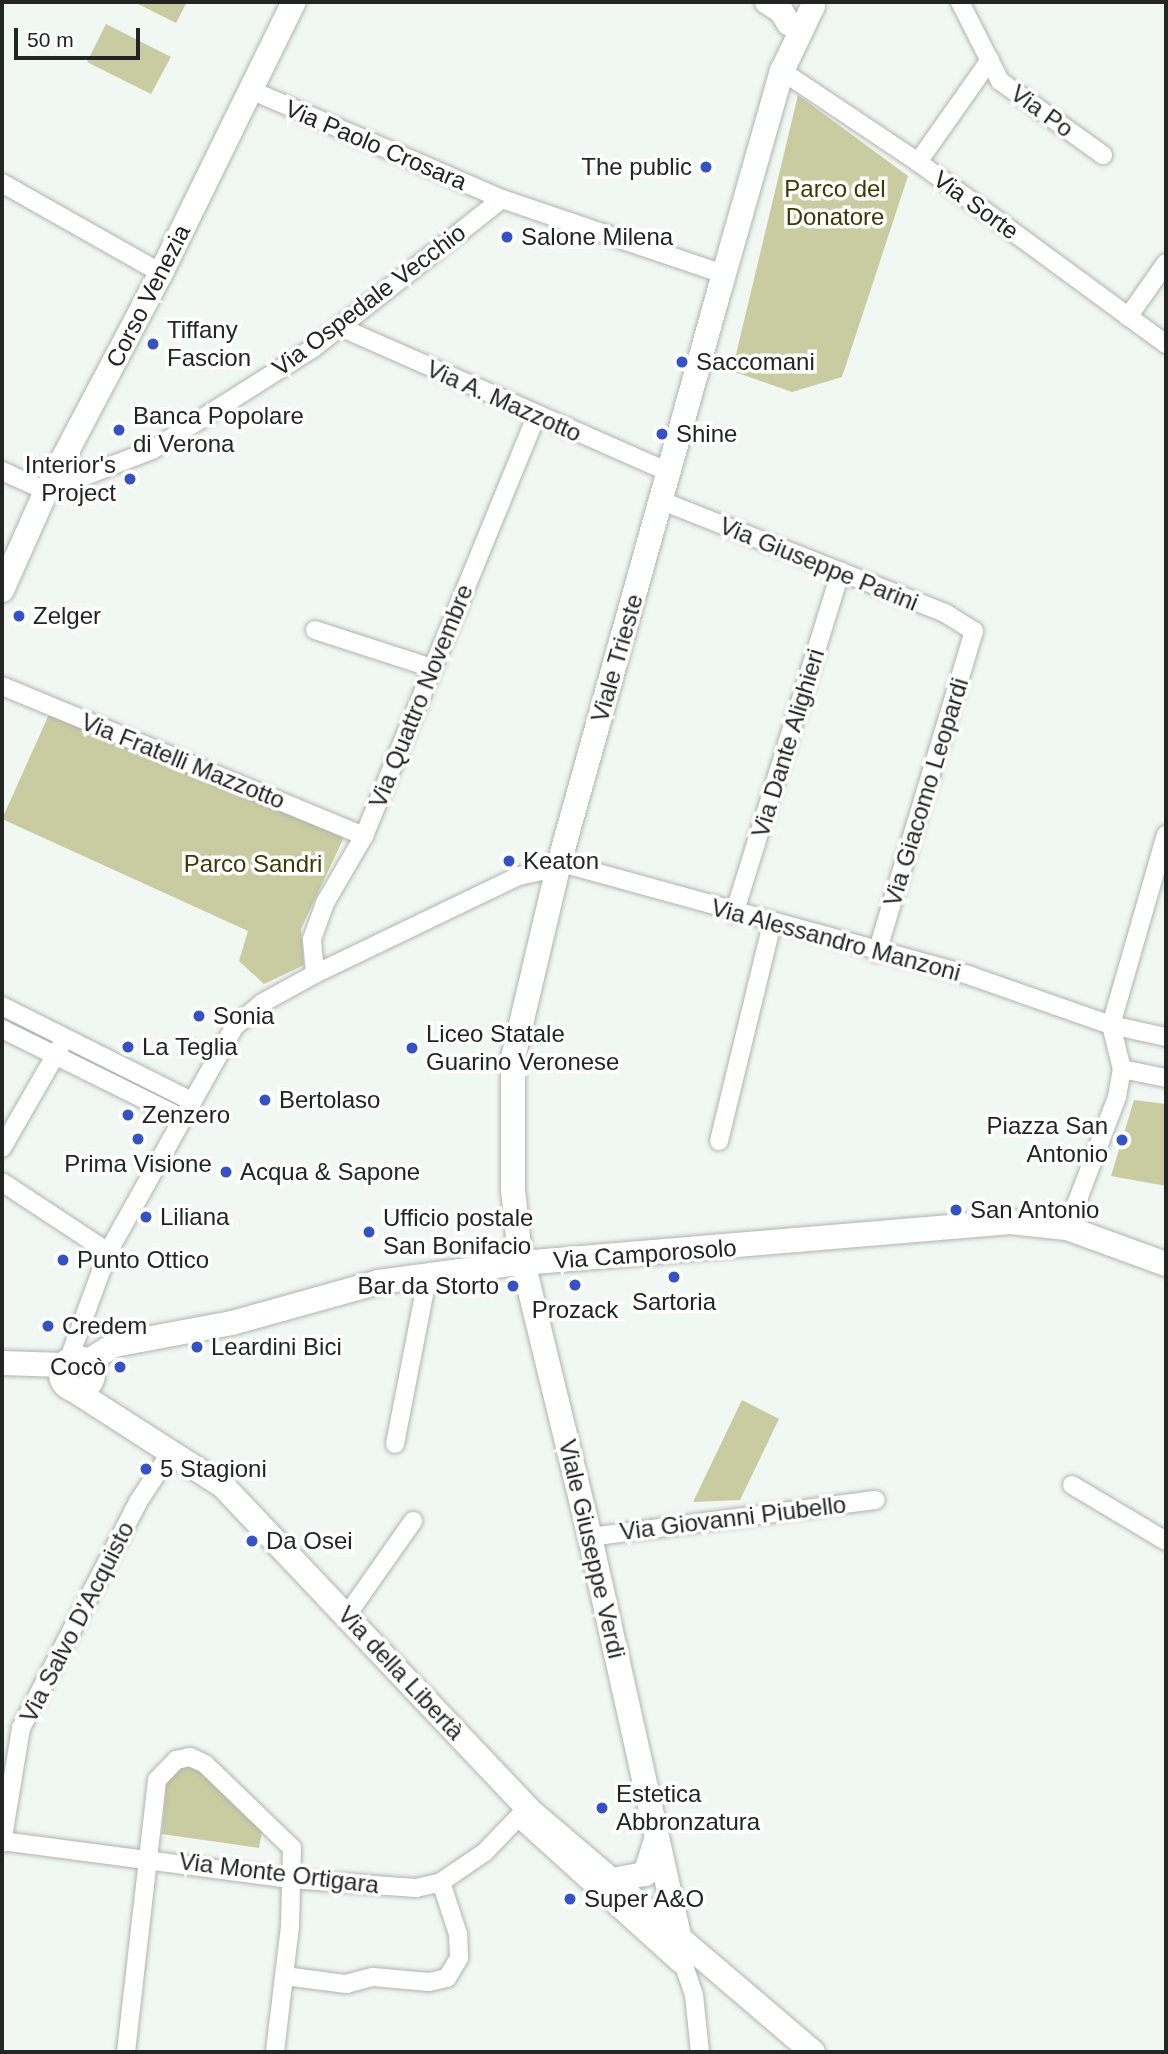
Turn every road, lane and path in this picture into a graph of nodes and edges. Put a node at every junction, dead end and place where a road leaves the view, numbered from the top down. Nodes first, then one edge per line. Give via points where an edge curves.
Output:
1 (294, 2) edge
2 (767, 2) edge
3 (960, 2) edge
4 (806, 7) edge
5 (990, 60) junction
6 (783, 67) junction
7 (251, 90) junction
8 (1104, 155) dead end
9 (918, 162) junction
10 (3, 186) edge
11 (502, 199) junction
12 (1166, 262) edge
13 (161, 273) junction
14 (724, 274) junction
15 (1128, 317) junction
16 (340, 327) junction
17 (1166, 344) edge
18 (536, 416) junction
19 (2, 471) edge
20 (669, 472) junction
21 (46, 491) junction
22 (662, 501) junction
23 (841, 571) junction
24 (2, 590) edge
25 (315, 630) dead end
26 (974, 631) joint
27 (432, 668) junction
28 (2, 686) edge
29 (1166, 835) edge
30 (364, 836) junction
31 (558, 867) junction
32 (734, 914) junction
33 (772, 923) junction
34 (877, 953) junction
35 (315, 974) junction
36 (2, 1006) edge
37 (1111, 1025) junction
38 (2, 1029) edge
39 (64, 1037) junction
40 (1166, 1037) edge
41 (56, 1056) junction
42 (1122, 1069) junction
43 (1166, 1078) edge
44 (192, 1101) junction
45 (182, 1118) junction
46 (719, 1141) dead end
47 (2, 1148) edge
48 (2, 1182) edge
49 (1067, 1228) junction
50 (108, 1252) junction
51 (524, 1263) junction
52 (1166, 1264) edge
53 (428, 1274) junction
54 (2, 1363) edge
55 (71, 1370) junction
56 (396, 1444) dead end
57 (171, 1452) junction
58 (1072, 1485) dead end
59 (876, 1500) dead end
60 (413, 1521) dead end
61 (590, 1537) junction
62 (1166, 1541) edge
63 (347, 1615) junction
64 (523, 1813) junction
65 (656, 1837) junction
66 (2, 1842) edge
67 (148, 1857) junction
68 (646, 1874) junction
69 (291, 1879) junction
70 (613, 1880) junction
71 (441, 1882) junction
72 (634, 1906) junction
73 (680, 1952) junction
74 (285, 1976) junction
75 (126, 2052) edge
76 (275, 2052) edge
77 (700, 2052) edge
78 (813, 2052) edge

1 - 7 street, Corso Venezia
2 - 4 street, Viale Trieste via 781,11
3 - 5 street, Via Po
4 - 6 street, Viale Trieste
5 - 8 street, Via Po via 1000,81
5 - 9 street
6 - 9 street, Via Sorte
6 - 14 street, Viale Trieste
7 - 11 street, Via Paolo Crosara
7 - 13 street, Corso Venezia
9 - 15 street, Via Sorte
10 - 13 street
11 - 14 street, Via Paolo Crosara
11 - 16 street, Via Ospedale Vecchio
12 - 15 street
13 - 21 street, Corso Venezia
14 - 20 street, Viale Trieste
15 - 17 street, Via Sorte
16 - 18 street, Via A. Mazzotto
16 - 21 street, Via Ospedale Vecchio via 152,450
18 - 20 street, Via A. Mazzotto
18 - 27 street, Via Quattro Novembre
19 - 21 street
20 - 22 street, Viale Trieste
21 - 24 street, Corso Venezia
22 - 23 street, Via Giuseppe Parini
22 - 31 street, Viale Trieste
23 - 26 street, Via Giuseppe Parini via 945,613
23 - 32 street, Via Dante Alighieri
25 - 27 street
26 - 34 street, Via Giacomo Leopardi
27 - 30 street, Via Quattro Novembre
28 - 30 street, Via Fratelli Mazzotto
29 - 37 street
30 - 35 street, Via Quattro Novembre via 325,903 312,939
31 - 32 street, Via Alessandro Manzoni via 569,865
31 - 35 street via 519,876
31 - 51 street, Viale Trieste via 513,1058 513,1190
32 - 33 street, Via Alessandro Manzoni
33 - 34 street, Via Alessandro Manzoni
33 - 46 street
34 - 37 street, Via Alessandro Manzoni via 1020,991
35 - 44 street via 262,1003 235,1026
36 - 39 street
37 - 40 street, Via Alessandro Manzoni
37 - 42 street
38 - 41 street
39 - 41 street
39 - 44 street
41 - 45 street
41 - 47 street
42 - 43 street
42 - 49 street via 1117,1097
44 - 45 street
45 - 50 street
48 - 50 street
49 - 51 street, Via Camporosolo via 1010,1222
49 - 52 street, Via Camporosolo
50 - 55 street via 76,1331
51 - 53 street, Via Camporosolo
51 - 61 street, Viale Giuseppe Verdi
53 - 55 street, Via Camporosolo via 379,1282 233,1323 114,1345
53 - 56 street
54 - 55 street
55 - 57 street, Via della Libertà via 114,1417
57 - 63 street, Via della Libertà via 223,1486
57 - 66 street, Via Salvo D'Acquisto via 138,1502 21,1728
58 - 62 street
59 - 61 street, Via Giovanni Piubello
60 - 63 street
61 - 65 street, Viale Giuseppe Verdi
63 - 64 street, Via della Libertà
64 - 70 street, Via della Libertà
64 - 71 street, Via Monte Ortigara via 485,1852
64 - 72 street
65 - 68 street, Viale Giuseppe Verdi
65 - 73 street, Viale Giuseppe Verdi
66 - 67 street, Via Monte Ortigara
67 - 69 street, Via Monte Ortigara
67 - 69 street via 157,1780 176,1760 190,1757 205,1764 287,1840 292,1848
67 - 75 street
68 - 70 street
68 - 72 street, Viale Giuseppe Verdi
69 - 71 street, Via Monte Ortigara via 416,1888
69 - 74 street
70 - 72 street, Via della Libertà
71 - 74 street via 458,1934 458,1958 447,1978 429,1982 373,1977 346,1984
72 - 73 street, Via della Libertà
73 - 77 street via 694,1995
73 - 78 street, Via della Libertà
74 - 76 street

